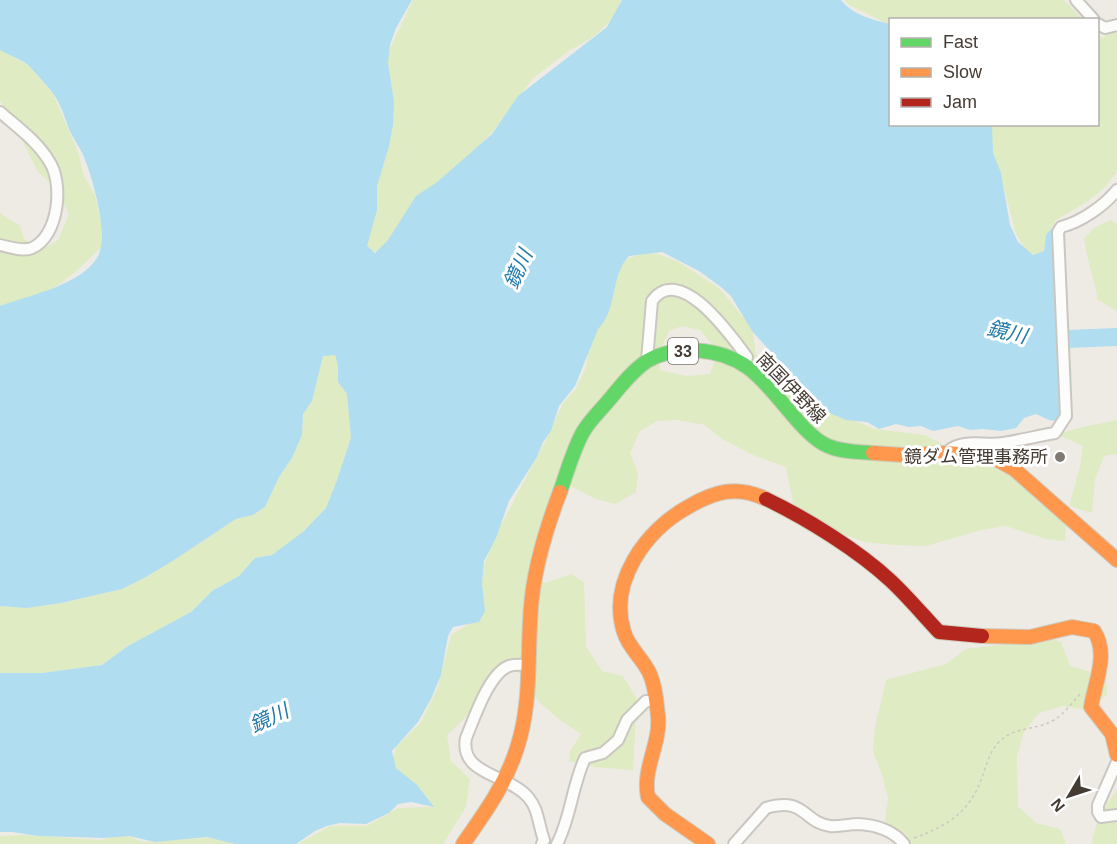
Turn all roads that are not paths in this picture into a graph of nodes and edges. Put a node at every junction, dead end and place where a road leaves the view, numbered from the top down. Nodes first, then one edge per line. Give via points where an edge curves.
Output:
1 (1076, 0) edge
2 (1092, 18) edge
3 (1099, 25) edge
4 (1117, 25) edge
5 (0, 112) edge
6 (1117, 190) edge
7 (0, 244) edge
8 (647, 360) junction
9 (745, 364) junction
10 (947, 453) junction
11 (1117, 560) edge
12 (528, 665) junction
13 (654, 701) junction
14 (1117, 755) edge
15 (1117, 762) edge
16 (505, 780) junction
17 (1117, 815) edge
18 (540, 830) junction
19 (903, 843) edge
20 (463, 844) edge
21 (534, 844) edge
22 (542, 844) edge
23 (557, 844) edge
24 (708, 844) edge
25 (734, 844) edge

1 - 2 street
3 - 4 street via 1105,28
5 - 7 street via 37,144 51,163 56,180 49,233 33,248 22,250
6 - 10 street via 1093,212 1058,232 1066,416 1061,425 1055,433 955,446
8 - 9 main road, 南国伊野線 / 33 via 664,354 706,350
8 - 9 street via 652,301 657,293 667,289 698,301 719,320 747,357
8 - 12 main road, 33 via 582,434 557,497 538,559
9 - 10 main road, 南国伊野線 / 33 via 815,438 828,446 903,455
10 - 11 main road, 南国伊野線 / 33 via 992,457 1014,469
12 - 16 main road, 33 via 523,723
12 - 16 street via 510,666 494,678 464,748 477,768
13 - 14 main road via 648,669 622,629 621,595 626,574 652,533 681,509 738,490 776,504 873,565 939,632 1000,638 1030,637 1072,627 1094,631 1102,645 1091,707 1112,734
13 - 23 street via 646,701 627,720 618,740 603,753 585,758 566,828
13 - 24 main road via 658,725 648,798
15 - 17 street via 1098,805 1101,817
16 - 18 street via 535,807
16 - 20 main road, 33
18 - 21 street
18 - 22 street
19 - 25 street via 881,828 858,824 829,826 788,805 766,808

